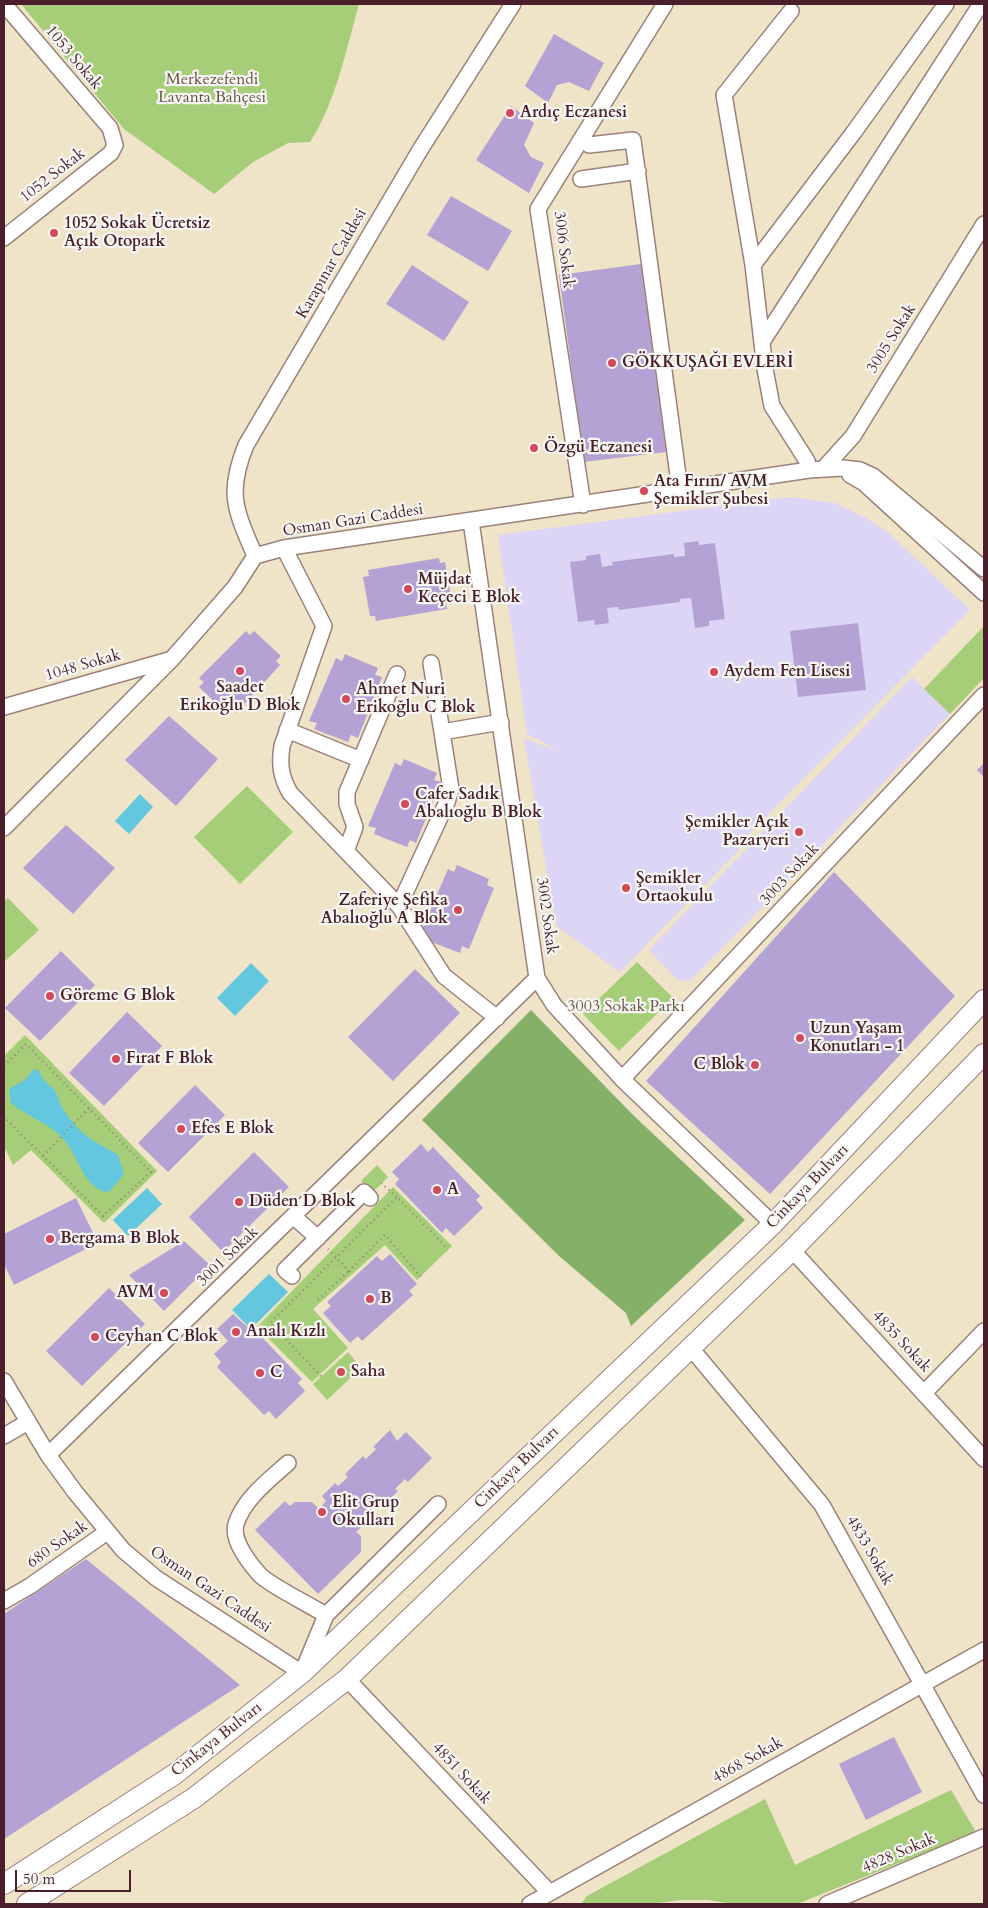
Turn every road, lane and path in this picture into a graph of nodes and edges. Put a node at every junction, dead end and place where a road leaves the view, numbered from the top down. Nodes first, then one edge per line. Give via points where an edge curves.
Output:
1 (4, 4) edge
2 (512, 4) edge
3 (665, 4) edge
4 (946, 4) edge
5 (981, 4) edge
6 (791, 11) dead end
7 (114, 136) joint
8 (589, 145) dead end
9 (638, 171) junction
10 (581, 179) dead end
11 (984, 224) edge
12 (4, 238) edge
13 (753, 264) junction
14 (762, 342) junction
15 (817, 469) junction
16 (680, 490) junction
17 (583, 505) junction
18 (471, 521) junction
19 (284, 548) junction
20 (255, 556) junction
21 (984, 569) edge
22 (984, 593) edge
23 (171, 660) junction
24 (431, 663) dead end
25 (397, 674) dead end
26 (984, 695) edge
27 (4, 707) edge
28 (501, 722) junction
29 (287, 730) junction
30 (442, 732) junction
31 (361, 760) junction
32 (4, 828) edge
33 (346, 851) junction
34 (400, 906) junction
35 (537, 978) junction
36 (984, 1000) edge
37 (497, 1018) junction
38 (984, 1054) edge
39 (4, 1066) edge
40 (622, 1078) junction
41 (89, 1108) junction
42 (4, 1117) edge
43 (43, 1156) junction
44 (381, 1183) dead end
45 (397, 1197) junction
46 (370, 1198) dead end
47 (294, 1217) junction
48 (773, 1224) junction
49 (318, 1238) junction
50 (448, 1249) dead end
51 (792, 1250) junction
52 (336, 1257) junction
53 (349, 1271) junction
54 (292, 1276) dead end
55 (421, 1277) dead end
56 (318, 1300) dead end
57 (984, 1331) edge
58 (690, 1348) junction
59 (321, 1376) dead end
60 (4, 1381) edge
61 (924, 1393) junction
62 (28, 1422) junction
63 (4, 1436) edge
64 (48, 1454) junction
65 (984, 1459) edge
66 (288, 1463) dead end
67 (438, 1504) dead end
68 (107, 1532) junction
69 (4, 1602) edge
70 (326, 1615) junction
71 (984, 1650) edge
72 (302, 1673) junction
73 (347, 1679) junction
74 (923, 1683) junction
75 (984, 1795) edge
76 (984, 1837) edge
77 (4, 1884) edge
78 (550, 1893) junction
79 (27, 1904) edge
80 (530, 1904) edge
81 (827, 1904) edge

1 - 7 street, 1053 Sokak
2 - 20 street, Karapınar Caddesi via 420,150 246,445 237,466 234,501
3 - 17 street, 3006 Sokak via 538,209
4 - 13 street
5 - 14 street
6 - 13 street via 724,96
7 - 12 street, 1052 Sokak via 115,145 111,152
8 - 9 street via 634,140
9 - 10 street
9 - 16 street
11 - 15 street, 3005 Sokak via 853,436
13 - 14 street
14 - 15 street via 772,406 807,461
15 - 16 street, Osman Gazi Caddesi
15 - 21 street, Osman Gazi Caddesi via 860,470 872,476
15 - 22 street, Osman Gazi Caddesi via 853,476 864,483
16 - 17 street, Osman Gazi Caddesi
17 - 18 street, Osman Gazi Caddesi
18 - 19 street, Osman Gazi Caddesi
18 - 28 street, 3002 Sokak
19 - 20 street, Osman Gazi Caddesi
19 - 29 street via 324,626
20 - 23 street via 235,587
23 - 27 street, 1048 Sokak
23 - 32 street
24 - 30 street
25 - 31 street
26 - 40 street, 3003 Sokak
28 - 30 street
28 - 35 street, 3002 Sokak
29 - 31 street
29 - 33 street via 280,762 282,778 290,793
30 - 34 street via 451,789
31 - 33 street via 347,792 347,804 355,827
33 - 34 street
34 - 37 street via 444,976
35 - 37 street, 3001 Sokak
35 - 40 street, 3002 Sokak via 554,1005
36 - 48 main road, Cinkaya Bulvarı
37 - 47 street, 3001 Sokak
38 - 51 main road, Cinkaya Bulvarı
39 - 41 path via 26,1044
40 - 48 street, 3002 Sokak
41 - 43 path
41 - 43 path via 151,1172 103,1216
42 - 43 path
44 - 45 path
45 - 50 path
45 - 52 path
46 - 49 street via 364,1192
47 - 49 street
47 - 64 street, 3001 Sokak
48 - 72 main road, Cinkaya Bulvarı
49 - 54 street via 286,1270
51 - 58 main road, Cinkaya Bulvarı
51 - 61 street, 4835 Sokak
52 - 53 path
52 - 59 path via 270,1323
53 - 55 path via 385,1235
53 - 56 path
57 - 61 street
58 - 73 main road, Cinkaya Bulvarı
58 - 74 street, 4833 Sokak via 822,1505
60 - 62 street, Osman Gazi Caddesi
61 - 65 street, 4835 Sokak
62 - 63 street
62 - 64 street, Osman Gazi Caddesi
64 - 68 street, Osman Gazi Caddesi
66 - 70 street via 244,1508 235,1526 238,1543 261,1576
67 - 70 street
68 - 69 street, 680 Sokak
68 - 72 street, Osman Gazi Caddesi via 156,1578
70 - 72 street
71 - 74 street, 4868 Sokak
72 - 77 main road, Cinkaya Bulvarı via 175,1774
73 - 78 street, 4851 Sokak
73 - 79 main road, Cinkaya Bulvarı via 194,1798
74 - 75 street, 4833 Sokak
74 - 78 street, 4868 Sokak
76 - 81 street, 4828 Sokak
78 - 80 street, 4868 Sokak

